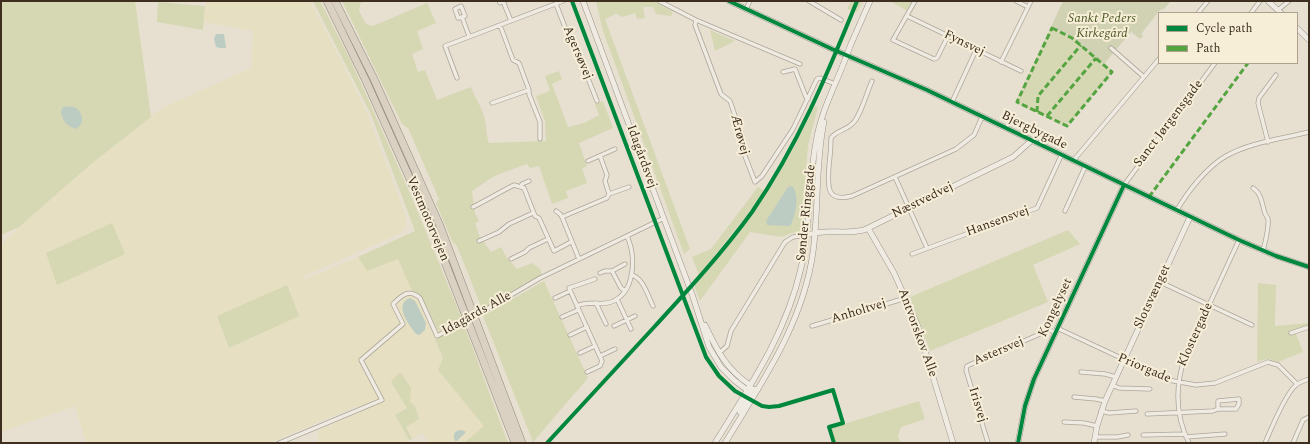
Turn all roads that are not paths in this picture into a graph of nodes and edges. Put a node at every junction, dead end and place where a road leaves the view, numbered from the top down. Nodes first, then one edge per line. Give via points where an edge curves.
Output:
1 (327, 1) edge
2 (335, 1) edge
3 (499, 1) edge
4 (504, 1) edge
5 (563, 1) edge
6 (583, 1) edge
7 (659, 1) edge
8 (729, 1) edge
9 (750, 1) edge
10 (809, 1) edge
11 (870, 1) edge
12 (915, 1) edge
13 (1016, 1) edge
14 (1031, 1) edge
15 (1208, 1) edge
16 (1260, 1) edge
17 (1268, 1) edge
18 (1289, 1) edge
19 (551, 3) edge
20 (556, 4) junction
21 (1028, 7) junction
22 (746, 9) junction
23 (1199, 12) edge
24 (1252, 12) edge
25 (1280, 12) edge
26 (907, 16) junction
27 (462, 17) dead end
28 (696, 20) junction
29 (841, 20) dead end
30 (511, 21) junction
31 (500, 25) junction
32 (1298, 29) edge
33 (469, 36) junction
34 (948, 36) junction
35 (1309, 40) edge
36 (1111, 48) dead end
37 (976, 50) junction
38 (1158, 60) edge
39 (1001, 62) junction
40 (800, 64) dead end
41 (1214, 64) edge
42 (783, 72) dead end
43 (1021, 72) dead end
44 (1276, 75) dead end
45 (1144, 77) junction
46 (457, 78) dead end
47 (872, 81) dead end
48 (835, 84) junction
49 (529, 90) junction
50 (808, 99) junction
51 (596, 102) dead end
52 (952, 102) junction
53 (492, 103) dead end
54 (826, 107) junction
55 (982, 117) junction
56 (1309, 132) edge
57 (540, 138) dead end
58 (1031, 141) junction
59 (1268, 142) junction
60 (615, 149) dead end
61 (600, 156) junction
62 (1061, 156) junction
63 (588, 161) dead end
64 (1073, 161) junction
65 (1085, 167) junction
66 (895, 177) junction
67 (529, 181) dead end
68 (1124, 185) junction
69 (521, 187) junction
70 (629, 187) dead end
71 (1254, 188) dead end
72 (609, 194) junction
73 (473, 207) dead end
74 (910, 208) junction
75 (1177, 210) junction
76 (556, 211) dead end
77 (1065, 211) dead end
78 (533, 213) junction
79 (562, 217) junction
80 (1190, 217) junction
81 (664, 218) junction
82 (868, 228) junction
83 (815, 232) junction
84 (807, 234) junction
85 (626, 236) junction
86 (548, 239) junction
87 (1239, 240) junction
88 (479, 241) dead end
89 (571, 242) junction
90 (927, 248) junction
91 (1263, 250) junction
92 (912, 254) dead end
93 (511, 259) dead end
94 (579, 259) junction
95 (626, 264) dead end
96 (1309, 267) edge
97 (612, 271) junction
98 (600, 273) dead end
99 (631, 275) junction
100 (596, 278) dead end
101 (1160, 282) junction
102 (570, 291) junction
103 (625, 291) junction
104 (555, 298) dead end
105 (906, 298) junction
106 (617, 299) junction
107 (596, 303) junction
108 (1209, 305) junction
109 (653, 306) dead end
110 (578, 308) junction
111 (699, 313) junction
112 (635, 316) dead end
113 (562, 317) dead end
114 (627, 320) junction
115 (606, 324) dead end
116 (1252, 325) dead end
117 (614, 326) dead end
118 (812, 326) dead end
119 (587, 327) junction
120 (1309, 327) edge
121 (631, 329) dead end
122 (1056, 330) junction
123 (1290, 333) dead end
124 (570, 335) dead end
125 (595, 346) junction
126 (615, 349) dead end
127 (580, 353) dead end
128 (719, 353) junction
129 (600, 356) junction
130 (1124, 360) junction
131 (966, 368) joint
132 (587, 372) dead end
133 (1081, 372) dead end
134 (1116, 376) junction
135 (1309, 379) edge
136 (1178, 383) junction
137 (1297, 384) junction
138 (1112, 385) junction
139 (749, 389) junction
140 (758, 389) junction
141 (1150, 389) dead end
142 (1074, 397) dead end
143 (1105, 401) junction
144 (508, 406) junction
145 (1218, 409) junction
146 (1101, 411) junction
147 (1136, 411) dead end
148 (1147, 414) dead end
149 (1179, 414) junction
150 (1309, 417) edge
151 (1064, 422) dead end
152 (1097, 426) junction
153 (1225, 434) dead end
154 (1128, 435) dead end
155 (1143, 435) dead end
156 (1186, 436) junction
157 (1094, 440) edge
158 (280, 443) edge
159 (515, 443) edge
160 (522, 443) edge
161 (526, 443) edge
162 (715, 443) edge
163 (724, 443) edge
164 (953, 443) edge
165 (988, 443) edge
166 (1018, 443) edge
167 (1189, 443) edge
168 (1265, 443) edge
169 (1292, 443) edge

1 - 159 highway, Vestmotorvejen via 432,226
2 - 144 highway, Vestmotorvejen via 374,79 440,226
3 - 4 street
4 - 30 street
5 - 20 street
6 - 81 street, Idagårdsvej
7 - 28 street
8 - 22 street, Bjergbygade
9 - 22 street
10 - 29 street
11 - 48 street, Sønder Ringgade, bridge
12 - 26 street
13 - 21 street
14 - 21 street
15 - 23 street
16 - 24 street
17 - 25 street
18 - 25 street
19 - 20 street
19 - 30 street
20 - 51 street, Agersøvej
21 - 39 street
22 - 52 street, Bjergbygade
26 - 34 street, Fynsvej
26 - 34 street via 892,40 934,59 937,58
27 - 33 street
28 - 40 street
28 - 50 street, Ærøvej via 695,25 720,94 730,101 742,136 740,143 755,182 762,176 793,129
30 - 31 street
31 - 33 street
31 - 49 street via 513,60 519,63
32 - 35 street
33 - 46 street via 445,46
34 - 37 street, Fynsvej
36 - 45 street
37 - 39 street, Fynsvej
37 - 52 street
38 - 45 street
39 - 43 street, Fynsvej
41 - 68 street, Sanct Jørgensgade
42 - 50 street via 796,69
44 - 59 street via 1258,103
45 - 64 street
47 - 66 street via 856,120 831,138 828,188 834,196 847,197
48 - 50 street, Ærøvej via 818,78
48 - 54 street, Sønder Ringgade
49 - 53 street
49 - 57 street via 540,122
52 - 55 street, Bjergbygade
54 - 83 street, Sønder Ringgade via 817,167
54 - 84 street, Sønder Ringgade via 820,122 813,157
55 - 58 street, Bjergbygade
55 - 66 street via 974,135 960,147
56 - 59 street
58 - 62 street, Bjergbygade
58 - 74 street, Næstvedvej via 1013,157
59 - 75 street via 1245,148 1217,162 1208,169
60 - 61 street
61 - 63 street
61 - 72 street via 607,175 604,181
62 - 64 street, Bjergbygade
62 - 90 street, Hansensvej via 1037,208
64 - 65 street, Bjergbygade
65 - 68 street, Bjergbygade
65 - 77 street
66 - 74 street
67 - 69 street
68 - 75 street, Bjergbygade
68 - 122 street, Kongelyset
69 - 73 street via 514,185
69 - 78 street via 524,188
70 - 72 street
71 - 91 street via 1268,220
72 - 79 street via 607,198
74 - 82 street, Næstvedvej
74 - 90 street
75 - 80 street, Bjergbygade
76 - 79 street
78 - 86 street via 539,218
78 - 88 street
79 - 89 street
80 - 87 street, Bjergbygade
80 - 101 street, Slotsvænget
81 - 85 street, Idagårds Alle
81 - 111 street, Idagårdsvej
82 - 83 street, Næstvedvej via 849,233
82 - 105 street, Antvorskov Alle
83 - 84 street, Næstvedvej
83 - 140 street, Sønder Ringgade via 808,277 799,307 788,336
84 - 128 street via 785,242 731,331 727,346
84 - 139 street, Sønder Ringgade via 798,279 782,327
85 - 94 street, Idagårds Alle
85 - 99 street via 632,251
86 - 89 street via 554,251
86 - 93 street
87 - 91 street, Bjergbygade
87 - 108 street, Klostergade
89 - 94 street
90 - 92 street, Hansensvej
91 - 96 street, Bjergbygade
94 - 158 street, Idagårds Alle, bridge via 437,336 420,298 411,293 402,296 393,304 404,324 361,360 382,400
95 - 97 street
97 - 98 street
97 - 103 street
99 - 103 street
99 - 109 street via 640,279
100 - 102 street via 569,288
101 - 108 street
101 - 130 street, Slotsvænget
102 - 104 street
102 - 110 street
103 - 106 street
105 - 118 street, Anholtvej
105 - 164 street, Antvorskov Alle via 925,349
106 - 107 street
106 - 114 street
107 - 110 street via 582,304
107 - 115 street
108 - 116 street
108 - 136 street, Klostergade via 1185,357
110 - 113 street
110 - 119 street
111 - 128 street, Idagårdsvej
111 - 139 street, Idagårdsvej via 714,357 727,374
112 - 114 street
114 - 117 street
114 - 121 street
119 - 124 street
119 - 125 street
120 - 123 street
122 - 130 street, Priorgade
122 - 131 street, Astersvej via 1049,330 968,364
122 - 166 street, Kongelyset via 1025,406
125 - 127 street
125 - 129 street
126 - 129 street
128 - 139 street, Idagårdsvej
129 - 132 street via 601,364
130 - 134 street, Slotsvænget
130 - 136 street, Priorgade via 1160,378
131 - 165 street, Irisvej
133 - 134 street
134 - 138 street, Slotsvænget
135 - 137 street
136 - 137 street, Priorgade via 1215,383 1268,362 1278,365
136 - 149 street, Klostergade
137 - 168 street via 1287,397
138 - 141 street via 1119,388
138 - 143 street, Slotsvænget
139 - 140 street
139 - 162 street, Sønder Ringgade
139 - 163 street
140 - 163 street, Sønder Ringgade
142 - 143 street
143 - 146 street, Slotsvænget
144 - 160 highway, Vestmotorvejen
144 - 161 highway
145 - 145 street via 1236,409 1239,400 1218,400
145 - 149 street via 1213,412
146 - 147 street
146 - 152 street, Slotsvænget
148 - 149 street
149 - 156 street, Klostergade
150 - 169 street via 1303,420
151 - 152 street
152 - 157 street, Slotsvænget
153 - 156 street
154 - 157 street, Slotsvænget
155 - 156 street
156 - 167 street, Klostergade

